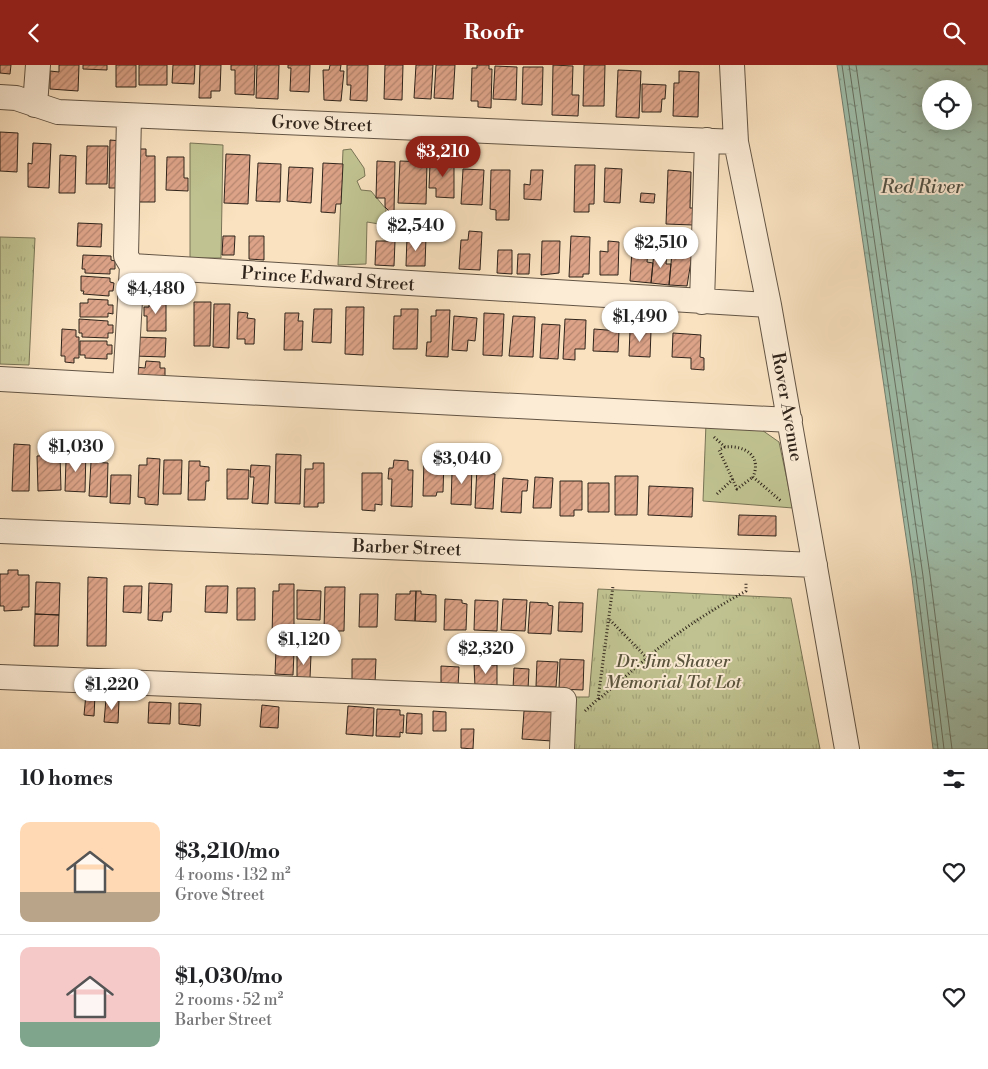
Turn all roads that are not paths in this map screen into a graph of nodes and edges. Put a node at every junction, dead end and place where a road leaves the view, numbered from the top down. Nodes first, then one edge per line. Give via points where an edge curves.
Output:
1 (38, 65) edge
2 (732, 65) edge
3 (0, 97) edge
4 (36, 105) junction
5 (129, 116) junction
6 (708, 140) junction
7 (736, 142) junction
8 (132, 266) junction
9 (702, 302) junction
10 (769, 305) junction
11 (0, 379) edge
12 (125, 386) junction
13 (790, 420) junction
14 (0, 531) edge
15 (815, 565) junction
16 (0, 677) edge
17 (563, 740) edge
18 (847, 749) edge

1 - 4 street
2 - 7 street, Rover Avenue
3 - 4 street, Grove Street
4 - 5 street, Grove Street via 58,112
5 - 6 street, Grove Street
5 - 8 street via 126,256
6 - 7 street, Grove Street
6 - 9 street
7 - 10 street, Rover Avenue
8 - 9 street, Prince Edward Street
8 - 12 street
9 - 10 street, Prince Edward Street
10 - 13 street, Rover Avenue
11 - 12 street
12 - 13 street
13 - 15 street, Rover Avenue
14 - 15 street, Barber Street
15 - 18 street, Rover Avenue
16 - 17 street via 564,700

